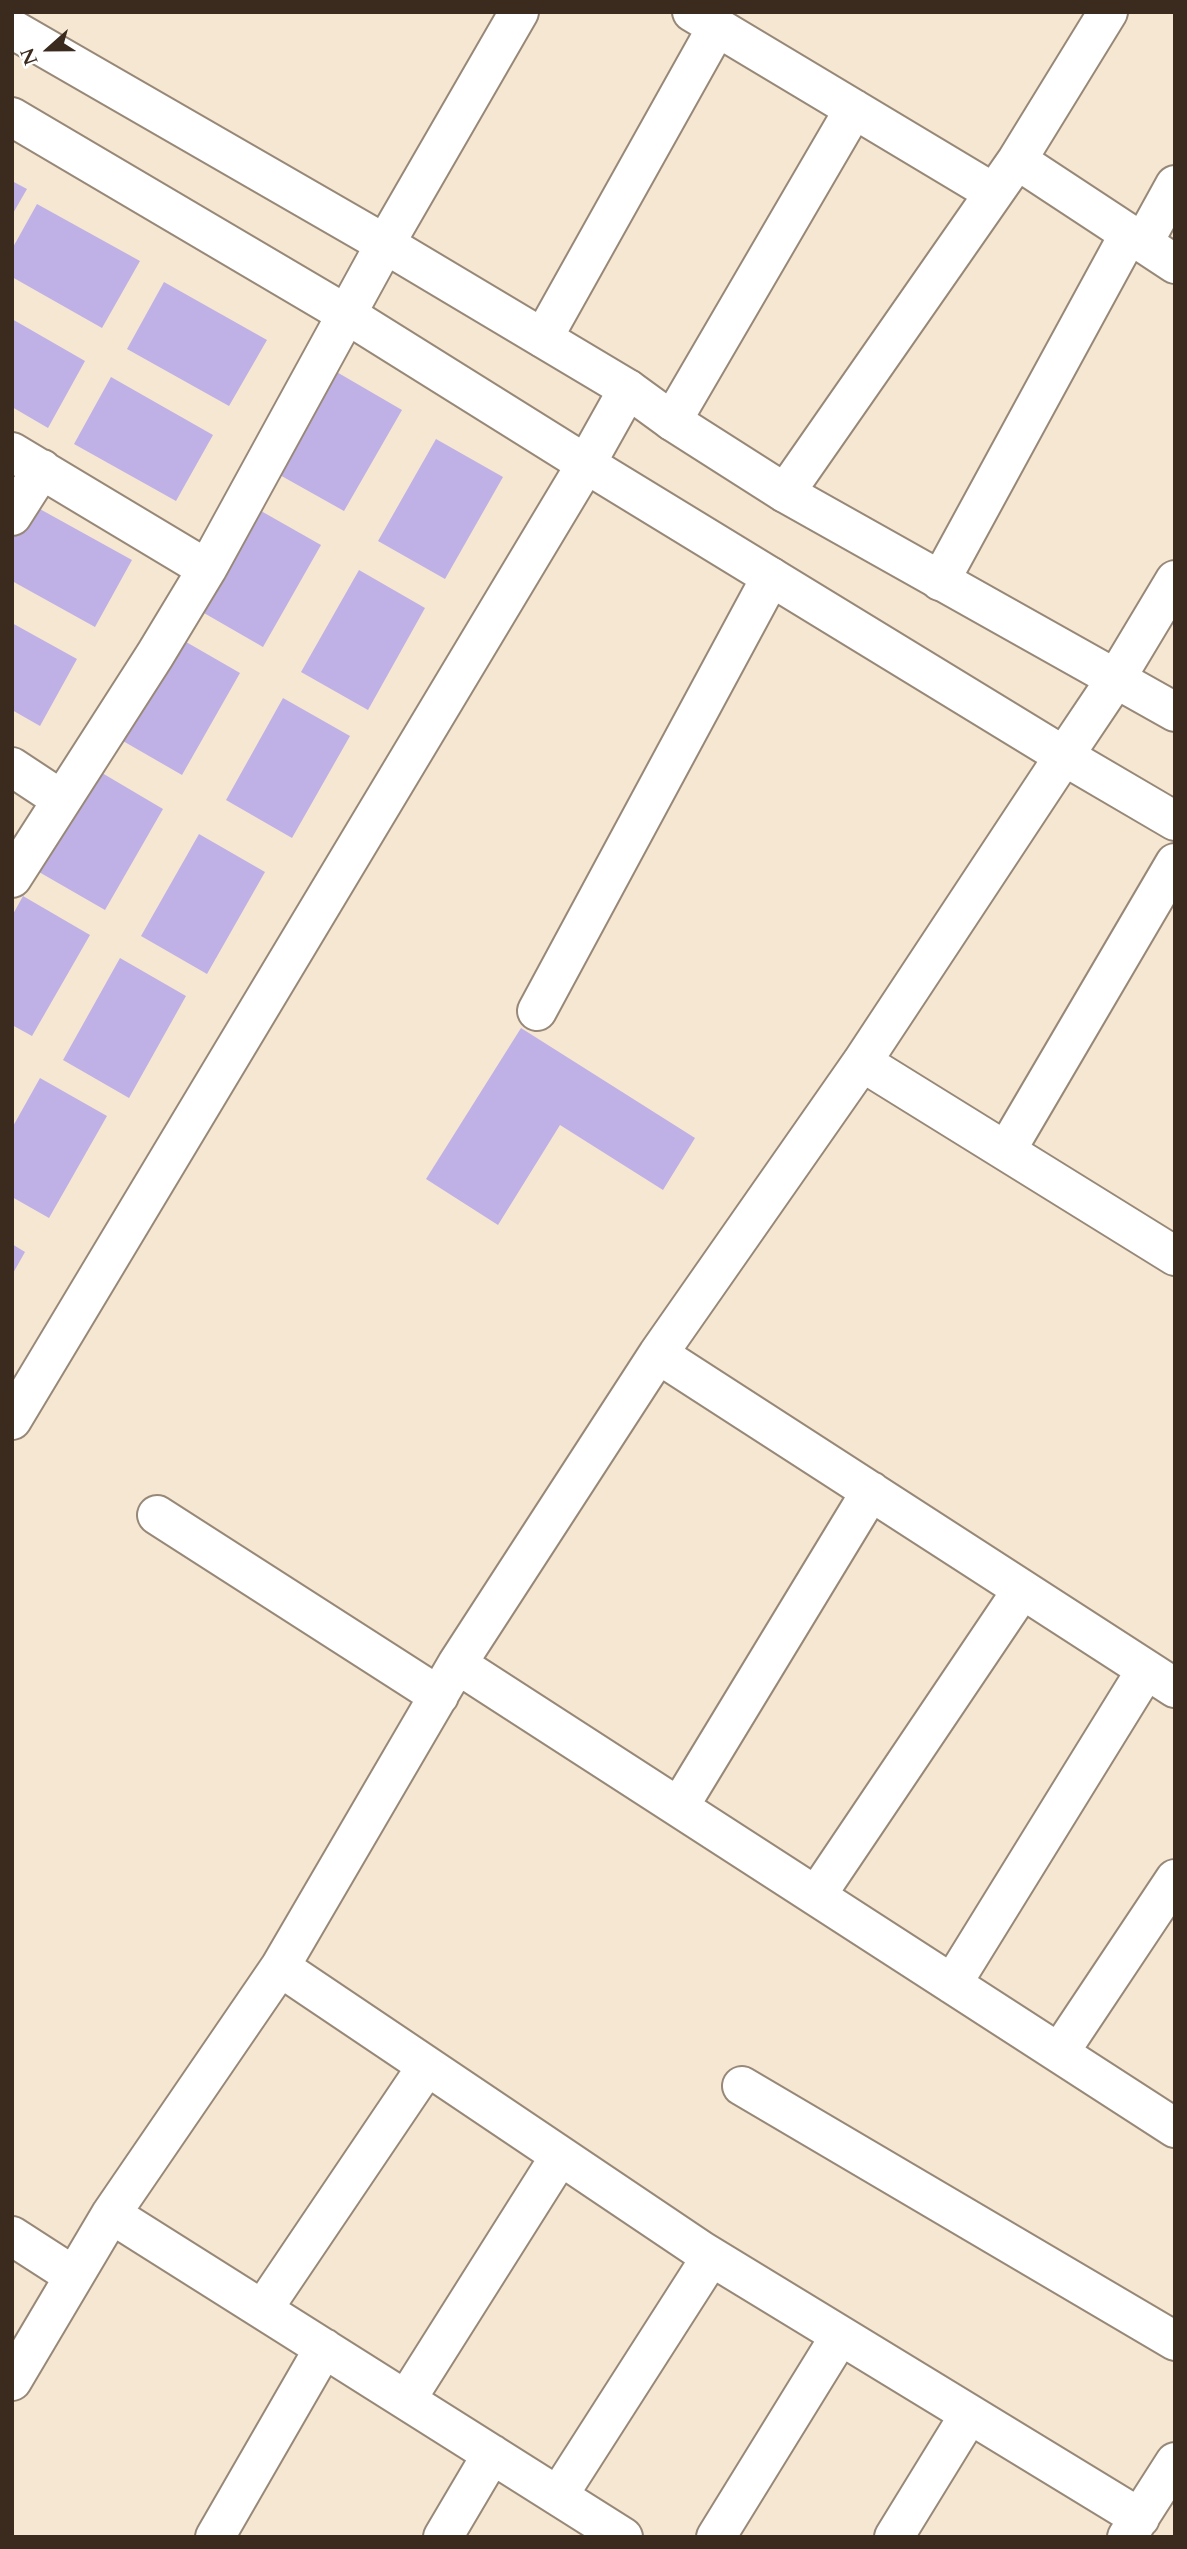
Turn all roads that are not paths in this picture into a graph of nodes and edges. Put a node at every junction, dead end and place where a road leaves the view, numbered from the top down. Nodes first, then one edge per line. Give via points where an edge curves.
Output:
1 (519, 12) edge
2 (1108, 12) edge
3 (704, 20) edge
4 (12, 29) edge
5 (854, 109) junction
6 (12, 117) edge
7 (1017, 160) junction
8 (1175, 185) edge
9 (994, 193) junction
10 (1136, 239) junction
11 (384, 244) junction
12 (1175, 264) edge
13 (345, 314) junction
14 (542, 338) junction
15 (628, 389) junction
16 (672, 421) junction
17 (27, 460) edge
18 (586, 464) junction
19 (785, 494) junction
20 (12, 516) edge
21 (207, 569) junction
22 (771, 577) junction
23 (1175, 580) edge
24 (940, 581) junction
25 (1115, 680) junction
26 (1175, 712) edge
27 (1064, 756) junction
28 (12, 767) edge
29 (62, 800) junction
30 (1175, 821) edge
31 (1175, 863) edge
32 (12, 878) edge
33 (537, 1011) dead end
34 (862, 1062) junction
35 (1006, 1151) junction
36 (1170, 1244) edge
37 (658, 1354) junction
38 (12, 1420) edge
39 (871, 1491) junction
40 (157, 1515) dead end
41 (1022, 1590) junction
42 (1161, 1679) edge
43 (448, 1680) junction
44 (679, 1807) junction
45 (1175, 1880) edge
46 (816, 1896) junction
47 (280, 1967) junction
48 (952, 1984) junction
49 (1059, 2053) junction
50 (427, 2066) junction
51 (742, 2086) dead end
52 (1175, 2128) edge
53 (561, 2157) junction
54 (111, 2214) junction
55 (12, 2236) edge
56 (711, 2257) junction
57 (74, 2276) junction
58 (262, 2309) junction
59 (840, 2336) junction
60 (1175, 2341) edge
61 (324, 2348) junction
62 (12, 2381) edge
63 (406, 2400) junction
64 (969, 2415) junction
65 (492, 2454) junction
66 (1175, 2462) edge
67 (558, 2496) junction
68 (1133, 2528) edge
69 (215, 2537) edge
70 (443, 2537) edge
71 (623, 2537) edge
72 (716, 2537) edge
73 (894, 2537) edge

1 - 11 street
2 - 7 street
3 - 5 street
3 - 14 street
4 - 11 street
5 - 9 street
5 - 16 street
6 - 13 street
7 - 9 street
7 - 10 street
8 - 10 street
9 - 19 street
10 - 12 street
10 - 24 street
11 - 13 street
11 - 14 street
13 - 18 street
13 - 21 street
14 - 15 street
15 - 16 street
15 - 18 street
16 - 19 street
17 - 20 street
17 - 21 street
18 - 22 street
18 - 38 street
19 - 24 street
21 - 29 street
22 - 27 street
22 - 33 street
23 - 25 street
24 - 25 street
25 - 26 street
25 - 27 street
27 - 30 street
27 - 34 street
28 - 29 street
29 - 32 street
31 - 35 street
34 - 35 street
34 - 37 street
35 - 36 street
37 - 39 street
37 - 43 street
39 - 41 street
39 - 44 street
40 - 43 street
41 - 42 street
41 - 46 street
42 - 48 street
43 - 44 street
43 - 47 street
44 - 46 street
45 - 49 street
46 - 48 street
47 - 50 street
47 - 54 street
48 - 49 street
49 - 52 street
50 - 53 street
50 - 58 street
51 - 60 street
53 - 56 street
53 - 63 street
54 - 57 street
54 - 58 street
55 - 57 street
56 - 59 street
56 - 67 street
57 - 62 street
58 - 61 street
59 - 64 street
59 - 72 street
61 - 63 street
61 - 69 street
63 - 65 street
64 - 68 street
64 - 73 street
65 - 67 street
65 - 70 street
66 - 68 street
67 - 71 street

